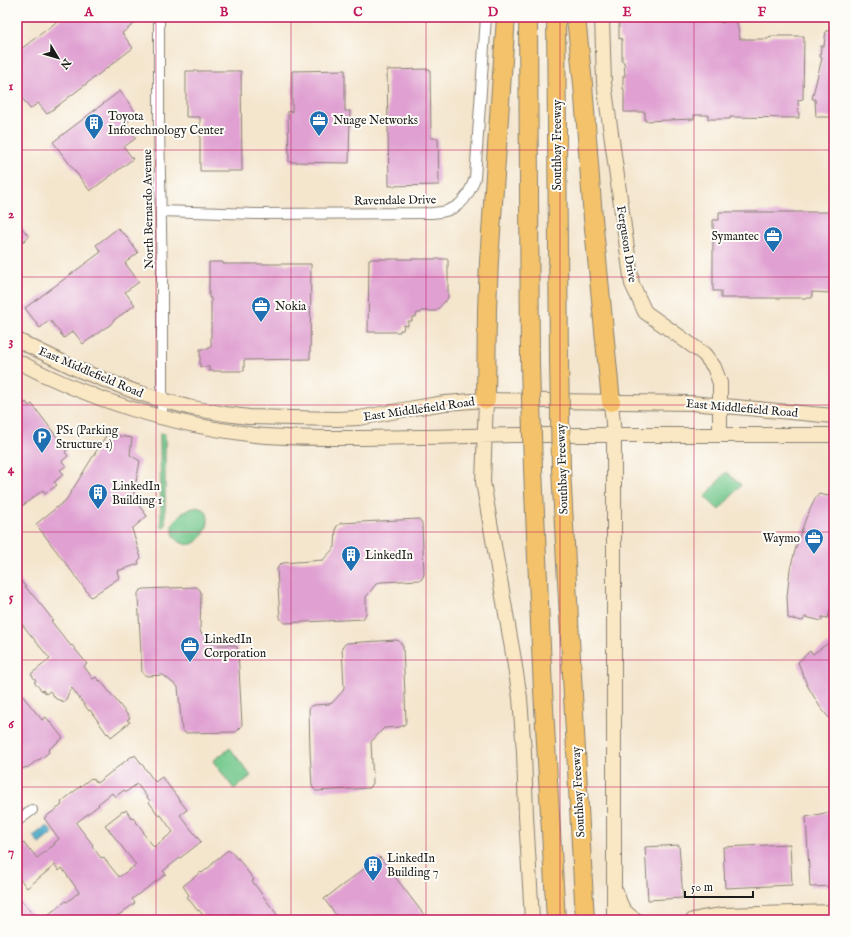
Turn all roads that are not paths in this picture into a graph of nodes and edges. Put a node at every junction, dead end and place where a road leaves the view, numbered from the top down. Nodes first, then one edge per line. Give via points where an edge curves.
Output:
1 (159, 17) edge
2 (486, 17) edge
3 (506, 17) edge
4 (528, 17) edge
5 (556, 17) edge
6 (576, 17) edge
7 (602, 17) edge
8 (161, 211) junction
9 (17, 340) edge
10 (17, 361) edge
11 (162, 400) junction
12 (486, 400) junction
13 (611, 402) junction
14 (720, 405) junction
15 (834, 416) edge
16 (162, 418) junction
17 (484, 435) junction
18 (614, 435) junction
19 (720, 435) junction
20 (834, 435) edge
21 (32, 810) dead end
22 (17, 821) edge
23 (615, 883) junction
24 (834, 912) edge
25 (756, 917) edge
26 (532, 920) edge
27 (556, 920) edge
28 (585, 920) edge
29 (606, 920) edge
30 (614, 920) edge
31 (636, 920) edge
32 (693, 920) edge

1 - 8 street, North Bernardo Avenue
2 - 8 street, Ravendale Drive via 475,178 471,190 458,206 432,213 256,214
3 - 12 highway via 489,261
4 - 27 highway, bridge via 533,469
5 - 28 highway, Southbay Freeway, bridge via 561,469
6 - 13 highway
7 - 14 main road, Ferguson Drive via 604,83 632,284 644,312 704,354 714,367 720,383
8 - 11 street, North Bernardo Avenue
9 - 11 main road, East Middlefield Road via 79,370
10 - 16 main road, East Middlefield Road via 110,402
11 - 12 main road, East Middlefield Road via 249,417 336,419 368,417 445,403
11 - 16 street, North Bernardo Avenue
12 - 13 main road, East Middlefield Road
12 - 17 main road
13 - 14 main road, East Middlefield Road
13 - 18 main road
14 - 15 main road, East Middlefield Road
14 - 19 main road, Ferguson Drive
16 - 17 main road, East Middlefield Road via 255,435 284,437 386,438
17 - 18 main road, East Middlefield Road
17 - 26 main road via 483,482 520,698
18 - 19 main road, East Middlefield Road
18 - 23 main road
19 - 20 main road, East Middlefield Road
21 - 22 street
23 - 29 main road
23 - 30 main road
23 - 31 main road via 620,904 628,915
24 - 25 main road
25 - 32 main road via 723,915

